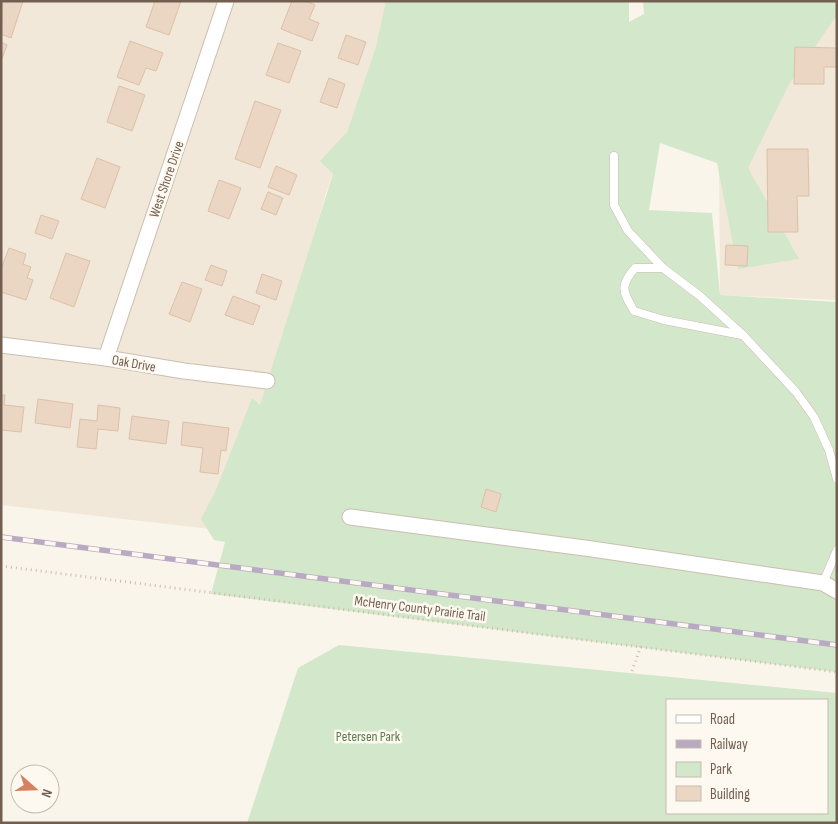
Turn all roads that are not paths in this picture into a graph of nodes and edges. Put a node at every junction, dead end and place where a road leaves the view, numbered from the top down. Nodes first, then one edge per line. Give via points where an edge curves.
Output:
1 (226, 1) edge
2 (614, 156) dead end
3 (663, 268) junction
4 (743, 335) junction
5 (1, 345) edge
6 (106, 358) junction
7 (266, 381) dead end
8 (837, 479) edge
9 (350, 517) dead end
10 (837, 550) edge
11 (823, 583) junction
12 (837, 591) edge

1 - 6 street, West Shore Drive
2 - 3 lane via 614,205 628,231
3 - 4 lane
3 - 4 lane via 635,268 626,278 624,292 634,311
4 - 8 lane via 796,392 814,417 829,450
5 - 6 street, Oak Drive
6 - 7 street, Oak Drive
9 - 11 street via 592,548
10 - 11 lane
11 - 12 street

